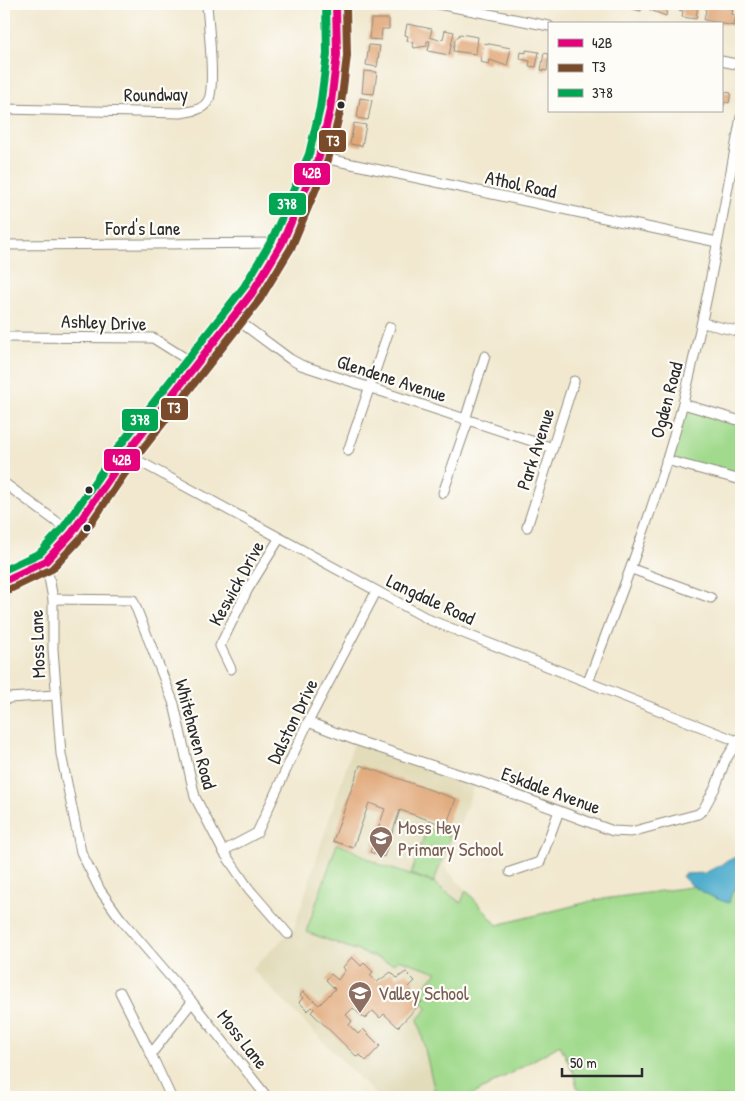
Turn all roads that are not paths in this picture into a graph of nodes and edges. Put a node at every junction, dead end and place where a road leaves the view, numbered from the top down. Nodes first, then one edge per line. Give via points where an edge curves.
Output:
1 (207, 4) edge
2 (336, 4) edge
3 (438, 4) edge
4 (442, 4) edge
5 (548, 26) edge
6 (722, 61) edge
7 (741, 65) edge
8 (4, 110) edge
9 (741, 117) edge
10 (319, 157) junction
11 (717, 242) junction
12 (282, 243) junction
13 (4, 245) edge
14 (232, 316) junction
15 (703, 323) junction
16 (390, 327) dead end
17 (741, 332) edge
18 (4, 337) edge
19 (485, 356) dead end
20 (196, 365) junction
21 (574, 381) dead end
22 (369, 388) junction
23 (683, 404) junction
24 (466, 420) junction
25 (741, 421) edge
26 (552, 448) junction
27 (348, 451) dead end
28 (126, 454) junction
29 (666, 460) junction
30 (741, 480) edge
31 (4, 483) edge
32 (443, 492) dead end
33 (527, 527) dead end
34 (72, 533) junction
35 (279, 539) junction
36 (46, 561) junction
37 (632, 569) junction
38 (4, 581) edge
39 (376, 592) junction
40 (53, 598) junction
41 (711, 598) dead end
42 (231, 669) dead end
43 (588, 682) junction
44 (56, 695) junction
45 (4, 701) edge
46 (308, 722) junction
47 (739, 738) edge
48 (559, 811) junction
49 (223, 850) junction
50 (510, 872) dead end
51 (288, 934) dead end
52 (120, 992) dead end
53 (192, 1002) junction
54 (151, 1054) junction
55 (171, 1097) edge
56 (267, 1097) edge

1 - 8 street, Roundway via 212,92 203,107 181,113
2 - 10 main road via 336,64
3 - 4 street
4 - 5 street
6 - 7 street
9 - 11 street, Ogden Road
10 - 11 street, Athol Road
10 - 12 main road
11 - 15 street, Ogden Road
12 - 13 street, Ford's Lane
12 - 14 main road via 252,293
14 - 20 main road
14 - 22 street, Glendene Avenue via 290,360
15 - 17 street
15 - 23 street, Ogden Road
16 - 22 street
18 - 20 street, Ashley Drive via 153,338
19 - 24 street
20 - 28 main road
21 - 26 street, Park Avenue
22 - 24 street, Glendene Avenue
22 - 27 street
23 - 25 street
23 - 29 street, Ogden Road
24 - 26 street, Glendene Avenue
24 - 32 street
26 - 33 street, Park Avenue
28 - 34 main road
28 - 35 street, Langdale Road
29 - 30 street
29 - 37 street, Ogden Road
31 - 34 street
34 - 36 main road
35 - 39 street, Langdale Road
35 - 42 street, Keswick Drive via 248,589 220,646
36 - 38 main road
36 - 40 street, Moss Lane
37 - 41 street
37 - 43 street, Ogden Road
39 - 43 street, Langdale Road via 430,620
39 - 46 street, Dalston Drive
40 - 44 street, Moss Lane
40 - 49 street, Whitehaven Road via 133,600 174,704 195,797
43 - 47 street, Langdale Road
44 - 45 street
44 - 53 street, Moss Lane via 62,754 80,852 100,890 120,918
46 - 48 street, Eskdale Avenue
46 - 49 street, Dalston Drive via 257,833
47 - 48 street, Eskdale Avenue via 725,761 706,807 698,814 623,832
48 - 50 street via 540,862
49 - 51 street, Whitehaven Road via 249,889
52 - 54 street
53 - 54 street, Moss Lane
53 - 56 street, Moss Lane
54 - 55 street

